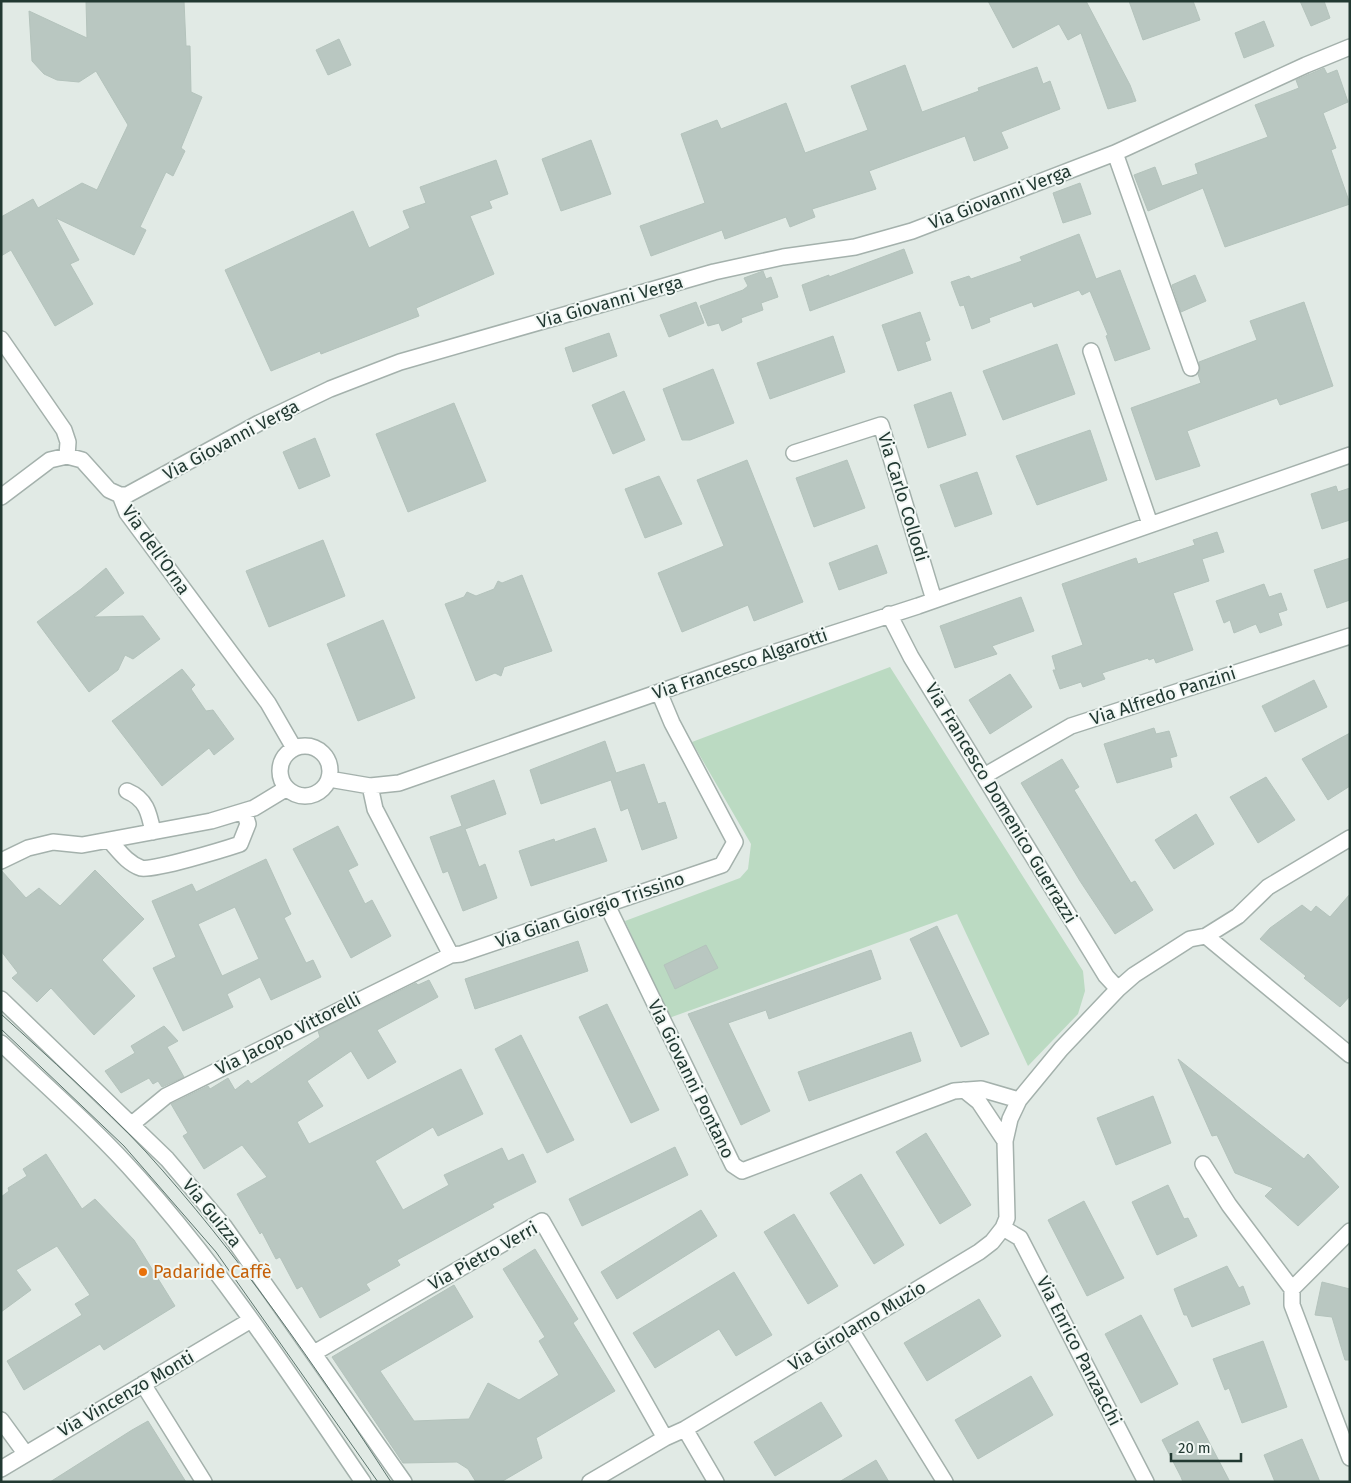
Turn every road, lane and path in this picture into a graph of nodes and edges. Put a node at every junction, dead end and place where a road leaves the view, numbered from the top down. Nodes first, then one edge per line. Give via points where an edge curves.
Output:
1 (1350, 47) edge
2 (1115, 152) junction
3 (1, 339) edge
4 (1091, 351) dead end
5 (1191, 368) dead end
6 (794, 453) dead end
7 (1350, 455) edge
8 (67, 456) junction
9 (120, 495) junction
10 (1, 498) edge
11 (1150, 524) junction
12 (934, 600) junction
13 (889, 614) junction
14 (1350, 636) edge
15 (658, 692) junction
16 (294, 748) junction
17 (984, 776) junction
18 (329, 778) junction
19 (370, 786) junction
20 (287, 788) junction
21 (127, 791) dead end
22 (244, 811) junction
23 (153, 832) junction
24 (1350, 838) edge
25 (109, 840) junction
26 (1, 861) edge
27 (607, 905) junction
28 (1206, 936) junction
29 (451, 955) junction
30 (1118, 989) junction
31 (1, 999) edge
32 (1, 1044) edge
33 (1350, 1055) edge
34 (964, 1090) junction
35 (1019, 1100) junction
36 (132, 1124) junction
37 (1005, 1141) junction
38 (1203, 1164) dead end
39 (1003, 1228) junction
40 (1350, 1231) edge
41 (1292, 1289) junction
42 (251, 1320) junction
43 (851, 1330) junction
44 (314, 1354) junction
45 (143, 1384) junction
46 (1, 1420) edge
47 (685, 1430) junction
48 (665, 1438) junction
49 (25, 1453) junction
50 (1350, 1458) edge
51 (1, 1469) edge
52 (402, 1481) edge
53 (204, 1482) edge
54 (363, 1482) edge
55 (590, 1482) edge
56 (716, 1482) edge
57 (945, 1482) edge
58 (1146, 1482) edge

1 - 2 street, Via Giovanni Verga
2 - 5 street
2 - 9 street, Via Giovanni Verga via 912,231 855,247 783,257 714,272 400,362 312,397 127,495
3 - 8 street via 64,430 68,442
4 - 11 street
6 - 12 street, Via Carlo Collodi via 881,425
7 - 11 street, Via Francesco Algarotti
8 - 9 street, Via dell'Orna via 82,460 109,490
8 - 10 street via 50,460
9 - 16 street, Via dell'Orna via 127,513 268,703
11 - 12 street, Via Francesco Algarotti
12 - 13 street, Via Francesco Algarotti
13 - 15 street, Via Francesco Algarotti
13 - 17 street, Via Francesco Domenico Guerrazzi via 911,657
14 - 17 street, Via Alfredo Panzini via 1071,726
15 - 19 street, Via Francesco Algarotti via 406,781
15 - 27 street, Via Gian Giorgio Trissino via 735,842 722,865
16 - 18 street via 313,747 322,752 328,760
16 - 20 street via 287,754 280,771
17 - 30 street, Via Francesco Domenico Guerrazzi via 1106,976
18 - 19 street, Via Francesco Algarotti
18 - 20 street via 316,794 296,794
19 - 29 street via 375,809
20 - 22 street via 274,798
21 - 23 street via 139,796 150,815
22 - 23 street
22 - 25 street via 248,824 240,844 192,859 143,868 127,861
23 - 25 street
24 - 28 street via 1268,887 1238,916
25 - 26 street via 82,845 53,842 28,848
27 - 29 street, Via Gian Giorgio Trissino
27 - 34 street, Via Giovanni Pontano via 733,1165 742,1171
28 - 30 street via 1190,939
28 - 33 street
29 - 36 street, Via Jacopo Vittorelli via 174,1092 147,1109
30 - 35 street via 1061,1049
31 - 36 street, Via Guizza
32 - 42 street, Via Guizza via 116,1152 193,1242
34 - 35 street, Via Giovanni Pontano via 981,1089
34 - 37 street via 979,1102
35 - 37 street
36 - 44 street, Via Guizza via 167,1159 224,1226
37 - 39 street via 1008,1206
38 - 41 street via 1229,1205
39 - 43 street, Via Girolamo Muzio via 979,1252
39 - 58 street, Via Enrico Panzacchi via 1020,1238
40 - 41 street
41 - 50 street via 1292,1305
42 - 45 street, Via Vincenzo Monti
42 - 54 street, Via Guizza
43 - 47 street, Via Girolamo Muzio
43 - 57 street
44 - 48 street, Via Pietro Verri via 542,1221
44 - 52 street, Via Guizza
45 - 49 street, Via Vincenzo Monti
45 - 53 street
46 - 49 street
47 - 48 street, Via Girolamo Muzio
47 - 56 street
48 - 55 street, Via Girolamo Muzio
49 - 51 street, Via Vincenzo Monti

